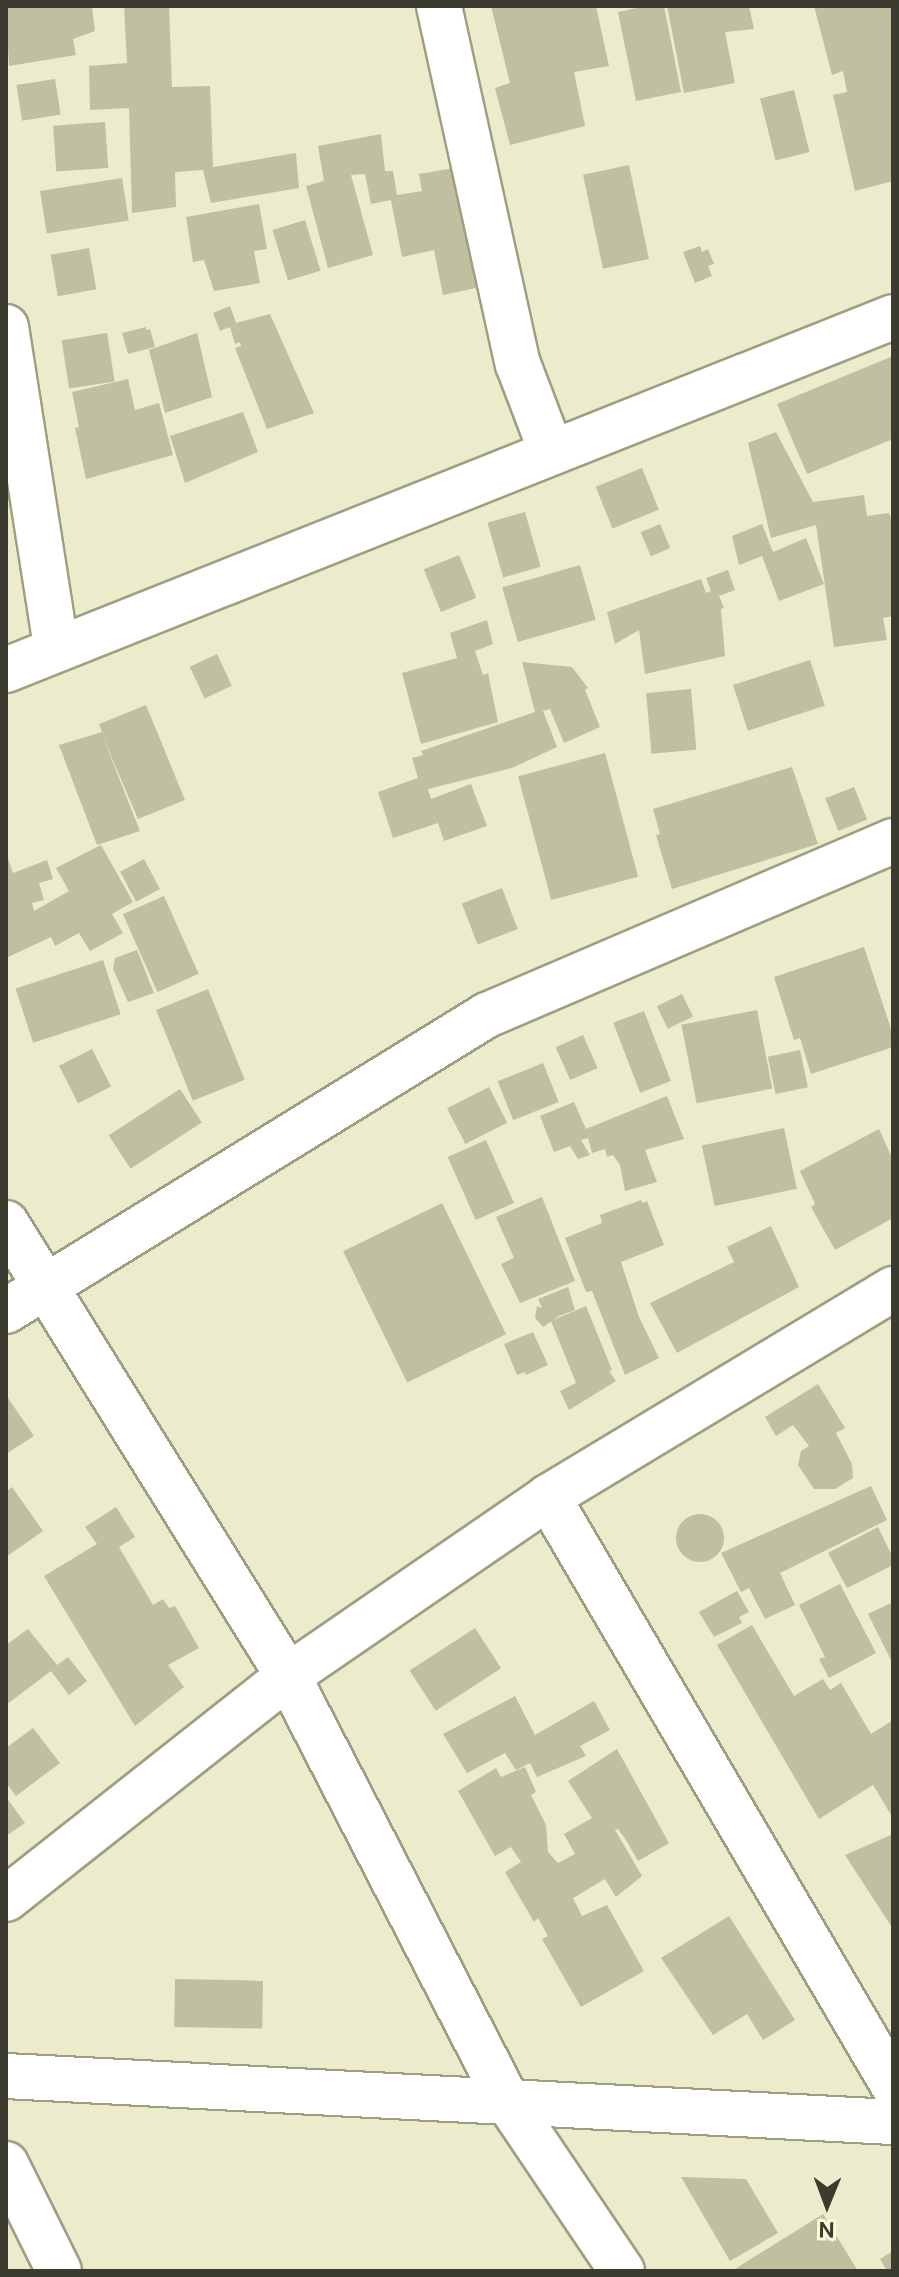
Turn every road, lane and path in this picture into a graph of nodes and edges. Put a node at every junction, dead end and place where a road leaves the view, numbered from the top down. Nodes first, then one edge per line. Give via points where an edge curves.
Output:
1 (439, 6) edge
2 (893, 317) edge
3 (6, 327) edge
4 (551, 451) junction
5 (56, 648) junction
6 (6, 670) edge
7 (893, 841) edge
8 (6, 1223) edge
9 (48, 1286) junction
10 (893, 1289) edge
11 (6, 1311) edge
12 (548, 1497) junction
13 (288, 1676) junction
14 (6, 1899) edge
15 (6, 2076) edge
16 (893, 2085) edge
17 (508, 2102) junction
18 (893, 2122) edge
19 (6, 2164) edge
20 (59, 2271) edge
21 (622, 2271) edge

1 - 4 street via 518,364
2 - 4 street
3 - 5 street
4 - 5 street
5 - 6 street
7 - 9 street via 487,1015
8 - 9 street
9 - 11 street
9 - 13 street
10 - 12 street
12 - 13 street
12 - 16 street
13 - 14 street
13 - 17 street
15 - 17 street
17 - 18 street
17 - 21 street
19 - 20 street

